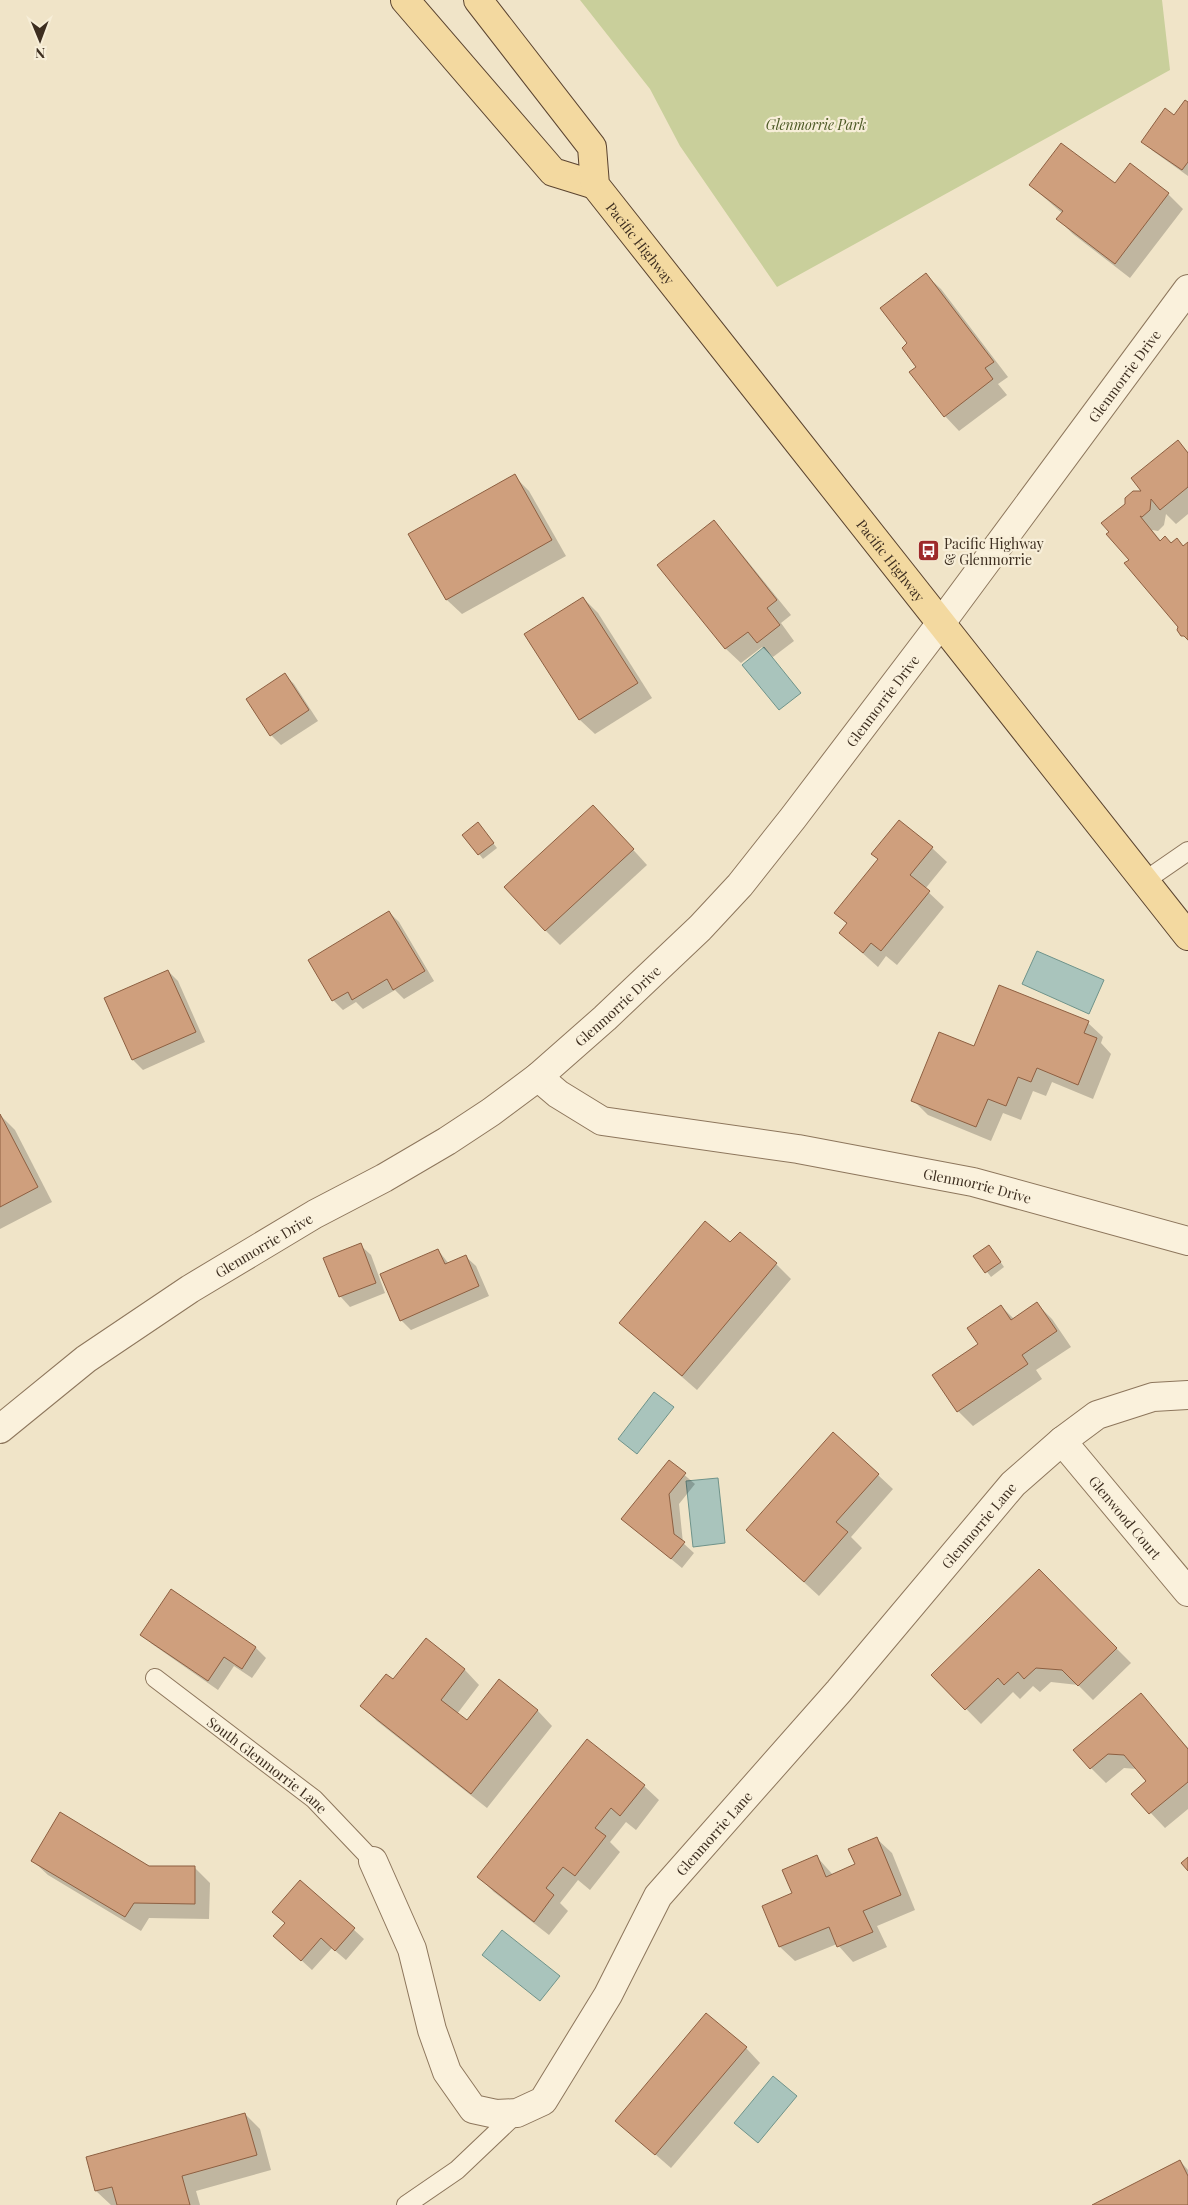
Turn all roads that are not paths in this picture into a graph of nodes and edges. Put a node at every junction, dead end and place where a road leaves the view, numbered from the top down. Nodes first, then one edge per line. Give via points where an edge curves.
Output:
1 (405, 0) edge
2 (478, 0) edge
3 (595, 185) junction
4 (1188, 289) edge
5 (941, 623) junction
6 (1188, 851) edge
7 (1146, 880) junction
8 (1188, 936) edge
9 (538, 1077) junction
10 (1188, 1241) edge
11 (1188, 1395) edge
12 (0, 1429) edge
13 (1062, 1441) junction
14 (1188, 1592) edge
15 (156, 1678) dead end
16 (373, 1861) joint
17 (518, 2113) junction
18 (406, 2205) edge

1 - 3 main road via 553,172
2 - 3 main road via 592,147
3 - 5 main road, Pacific Highway
4 - 5 street, Glenmorrie Drive
5 - 7 main road, Pacific Highway
5 - 9 street, Glenmorrie Drive via 740,885 700,928
6 - 7 lane
7 - 8 main road, Pacific Highway
9 - 10 street, Glenmorrie Drive via 558,1094 602,1120 762,1143 964,1180
9 - 12 street, Glenmorrie Drive via 447,1141 315,1214 140,1321 86,1359
11 - 13 street, Glenmorrie Lane via 1152,1397 1097,1415
13 - 14 street, Glenwood Court
13 - 17 street, Glenmorrie Lane via 1013,1484 839,1691 658,1896 608,1995 543,2101
15 - 16 lane, South Glenmorrie Lane via 314,1799
16 - 17 street, Glenmorrie Lane via 412,1950 432,2030 448,2072 473,2108 496,2114
17 - 18 lane via 457,2170

